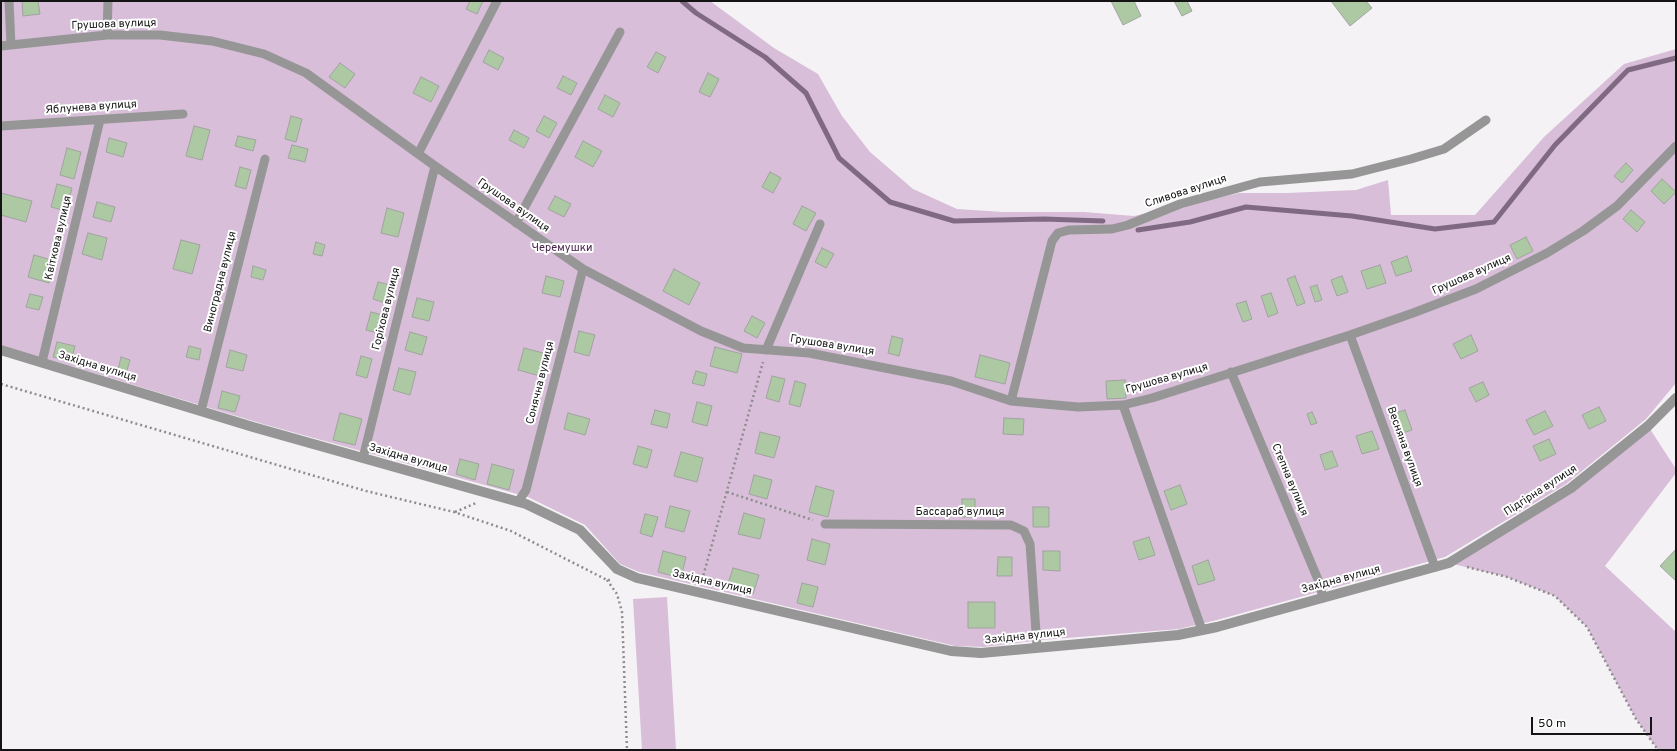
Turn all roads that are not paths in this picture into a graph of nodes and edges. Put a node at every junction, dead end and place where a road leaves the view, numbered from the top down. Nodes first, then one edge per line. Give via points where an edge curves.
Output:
1 (9, 1) edge
2 (108, 1) edge
3 (497, 1) edge
4 (620, 32) dead end
5 (107, 35) junction
6 (11, 45) junction
7 (1, 46) edge
8 (183, 114) dead end
9 (100, 120) junction
10 (1486, 120) dead end
11 (1, 126) edge
12 (1676, 146) edge
13 (418, 154) junction
14 (265, 159) dead end
15 (435, 166) junction
16 (516, 223) junction
17 (820, 224) dead end
18 (583, 269) junction
19 (1350, 335) junction
20 (1, 350) edge
21 (766, 350) junction
22 (42, 362) junction
23 (1231, 372) junction
24 (1676, 398) edge
25 (1011, 401) junction
26 (1123, 405) junction
27 (202, 411) junction
28 (362, 458) junction
29 (518, 502) junction
30 (825, 524) road end
31 (1449, 563) joint
32 (1435, 567) junction
33 (1323, 598) junction
34 (1202, 630) junction
35 (1038, 647) junction

1 - 6 lane
2 - 5 lane
3 - 13 lane
4 - 16 lane
5 - 6 lane, Грушова вулиця
5 - 13 lane, Грушова вулиця via 160,35 212,41 264,54 306,73
6 - 7 lane, Грушова вулиця
8 - 9 lane, Яблунева вулиця
9 - 11 lane, Яблунева вулиця
9 - 22 lane, Квіткова вулиця
10 - 25 lane, Сливова вулиця via 1444,149 1411,159 1352,174 1260,182 1180,204 1128,225 1112,229 1069,230 1058,233 1052,241
12 - 19 lane, Грушова вулиця via 1617,206 1547,253 1476,289
13 - 15 lane, Грушова вулиця
14 - 27 lane, Виноградна вулиця
15 - 16 lane, Грушова вулиця
15 - 28 lane, Горіхова вулиця
16 - 18 lane, Грушова вулиця
17 - 21 lane
18 - 21 lane, Грушова вулиця via 702,331 743,348
18 - 29 lane, Сонячна вулиця via 526,490
19 - 23 lane, Грушова вулиця
19 - 32 lane, Весняна вулиця
20 - 22 street, Західна вулиця
21 - 25 lane, Грушова вулиця via 810,352 951,380
22 - 27 street, Західна вулиця
23 - 26 lane, Грушова вулиця
23 - 33 lane, Степна вулиця via 1319,582
24 - 31 street, Підгірна вулиця via 1648,426 1571,488
25 - 26 lane, Грушова вулиця via 1078,407
26 - 34 lane
27 - 28 street, Західна вулиця
28 - 29 street, Західна вулиця
29 - 35 street, Західна вулиця via 580,530 617,569 637,578 951,651 981,653
30 - 35 lane, Бассараб вулиця via 1011,525 1024,531 1030,544
31 - 32 street, Західна вулиця
32 - 33 street, Західна вулиця
33 - 34 street, Західна вулиця
34 - 35 street, Західна вулиця via 1178,635

